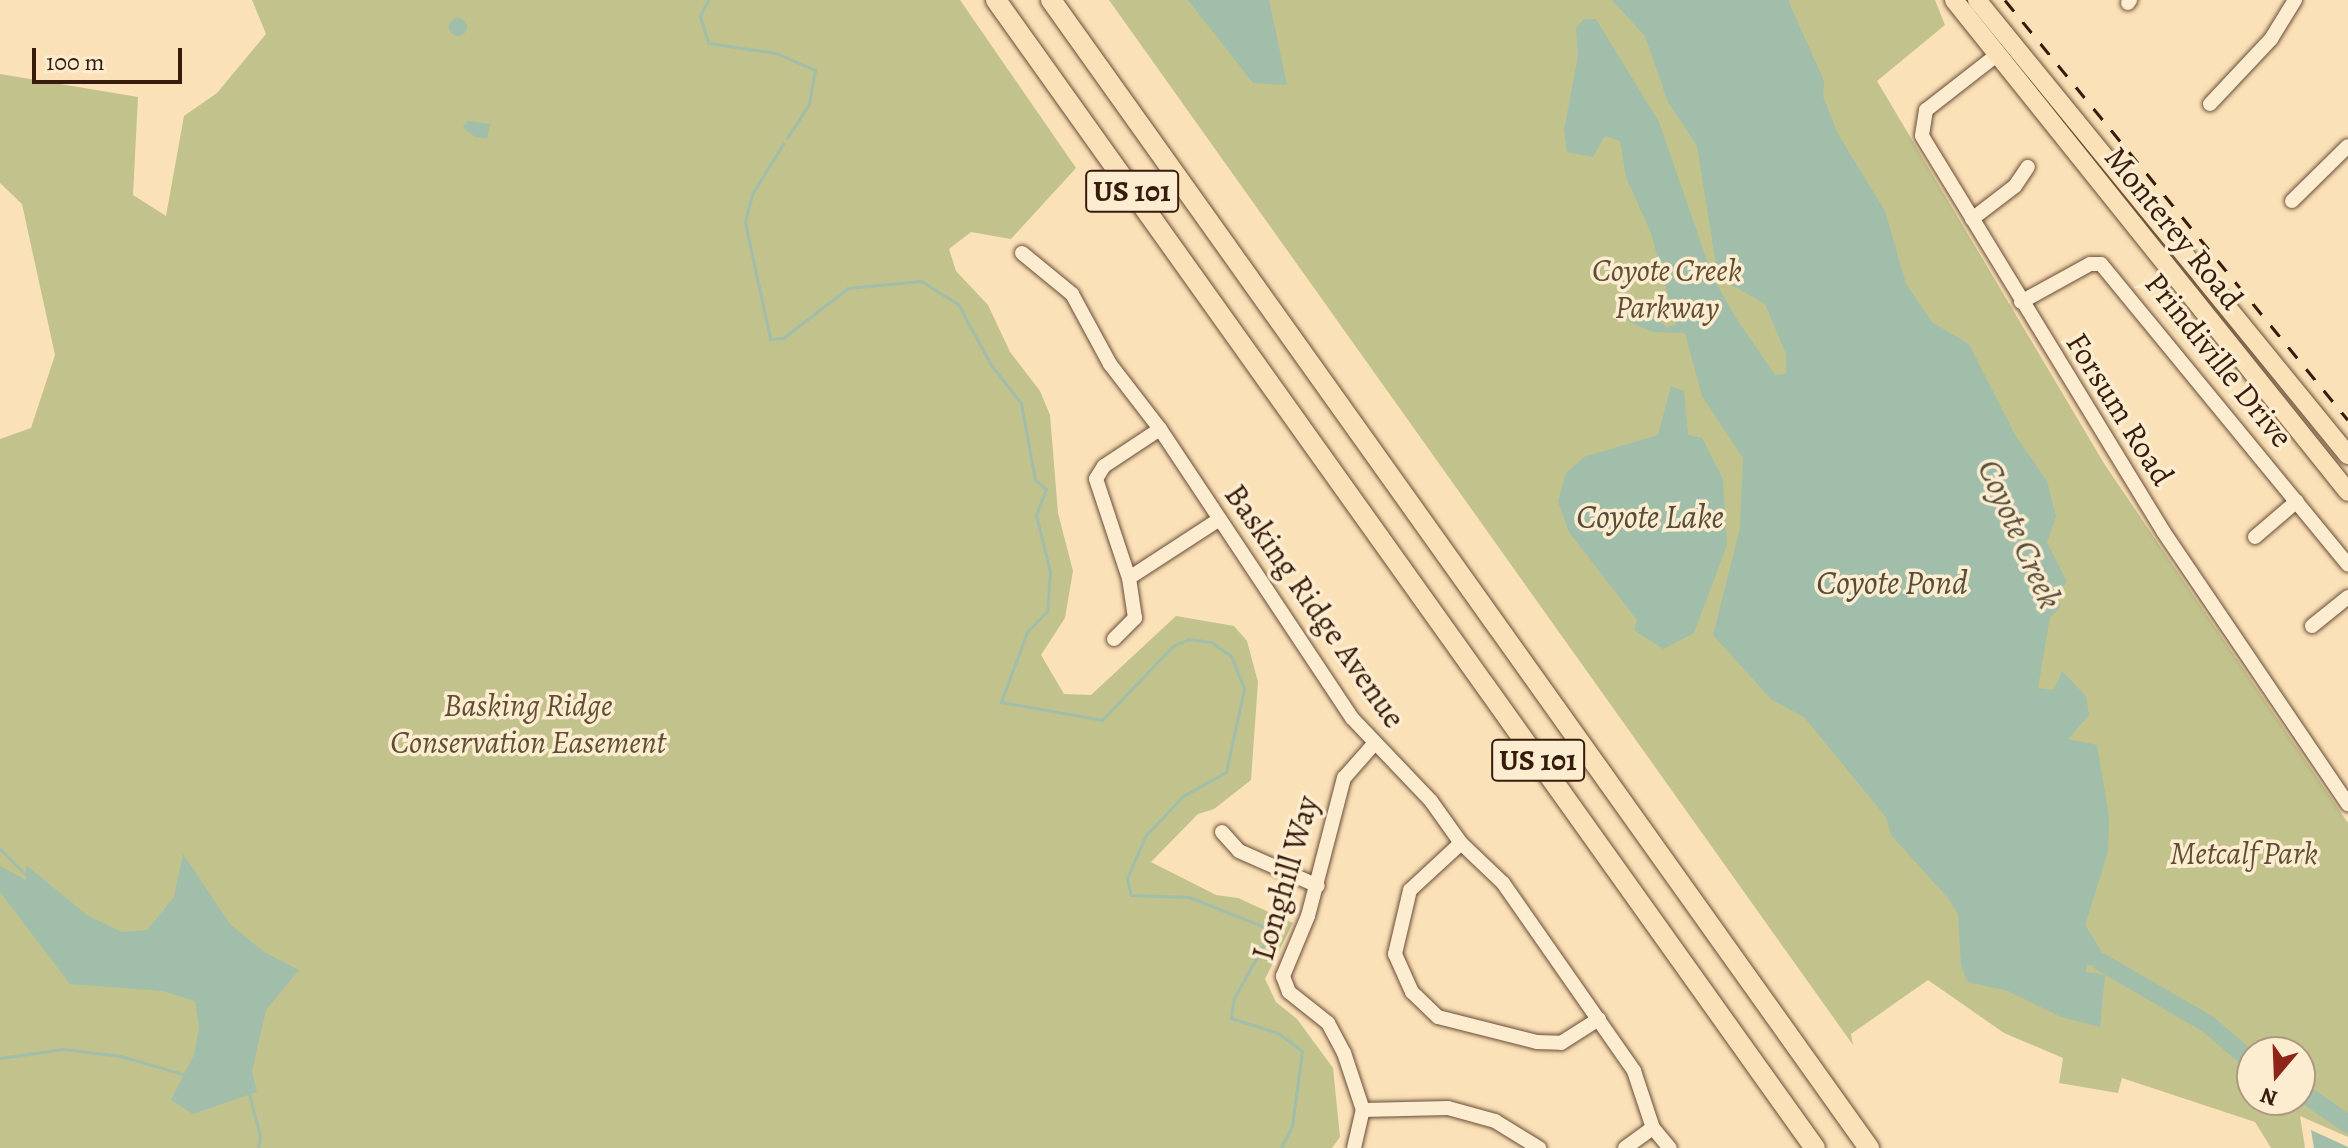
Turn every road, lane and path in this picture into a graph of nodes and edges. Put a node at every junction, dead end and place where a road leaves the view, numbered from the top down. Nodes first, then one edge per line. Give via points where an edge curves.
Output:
1 (996, 0) edge
2 (1051, 0) edge
3 (1954, 0) edge
4 (1977, 0) edge
5 (2295, 0) edge
6 (1998, 54) junction
7 (2210, 104) dead end
8 (2348, 146) edge
9 (2028, 167) dead end
10 (2292, 201) dead end
11 (1972, 219) junction
12 (1022, 253) dead end
13 (2021, 302) junction
14 (1160, 429) junction
15 (2348, 455) edge
16 (2348, 492) edge
17 (2297, 501) junction
18 (1220, 519) junction
19 (2255, 537) dead end
20 (2348, 565) edge
21 (1129, 578) junction
22 (2348, 597) edge
23 (2312, 626) dead end
24 (1114, 639) dead end
25 (1374, 744) junction
26 (2348, 804) edge
27 (1222, 832) dead end
28 (1461, 843) junction
29 (1318, 886) junction
30 (1599, 1019) junction
31 (1363, 1110) junction
32 (1653, 1128) junction
33 (1354, 1148) edge
34 (1539, 1148) edge
35 (1625, 1148) edge
36 (1670, 1148) edge
37 (1815, 1148) edge
38 (1869, 1148) edge

1 - 37 highway, US 101
2 - 38 highway, US 101
3 - 6 main road, Monterey Road
4 - 15 main road, Monterey Road
5 - 7 street via 2271,39
6 - 11 street, Forsum Road via 1926,110 1920,123 1922,136
6 - 16 main road, Monterey Road
8 - 10 street
9 - 11 street via 2015,186
11 - 13 street, Forsum Road
12 - 14 street, Basking Ridge Avenue via 1072,294 1110,364
13 - 17 street, Prindiville Drive via 2090,264 2101,264
13 - 26 street, Forsum Road via 2163,531
14 - 18 street, Basking Ridge Avenue
14 - 21 street via 1104,466 1096,479
17 - 19 street
17 - 20 street, Prindiville Drive
18 - 21 street
18 - 25 street, Basking Ridge Avenue
21 - 24 street via 1135,618
22 - 23 street
25 - 28 street, Basking Ridge Avenue via 1431,801
25 - 29 street, Longhill Way via 1344,778
27 - 29 street via 1239,851
28 - 30 street, Basking Ridge Avenue via 1503,883
28 - 30 street via 1410,890 1395,954 1412,992 1438,1017 1537,1042 1561,1043
29 - 31 street, Longhill Way via 1283,976 1289,992 1328,1023 1339,1040
30 - 32 street, Basking Ridge Avenue via 1634,1071
31 - 33 street
31 - 34 street via 1463,1112 1495,1121
32 - 35 street
32 - 36 street, Basking Ridge Avenue

